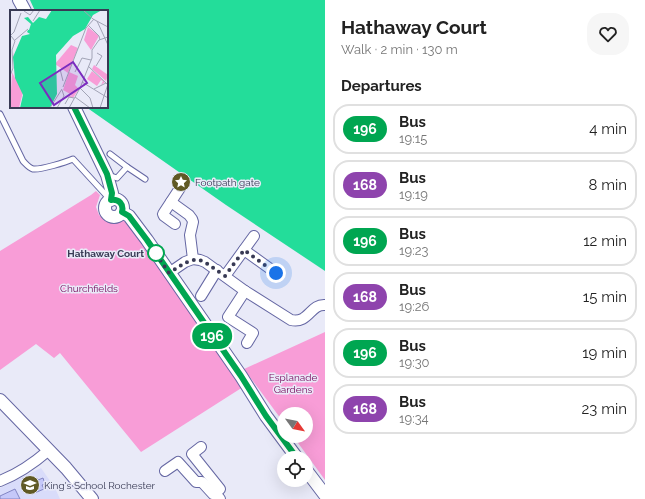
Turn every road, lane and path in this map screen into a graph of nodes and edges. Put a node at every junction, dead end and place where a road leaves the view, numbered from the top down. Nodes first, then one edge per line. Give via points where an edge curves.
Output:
1 (19, 0) edge
2 (24, 10) edge
3 (74, 108) edge
4 (0, 114) edge
5 (110, 154) dead end
6 (127, 167) junction
7 (107, 174) junction
8 (145, 179) dead end
9 (182, 185) dead end
10 (112, 196) junction
11 (171, 202) junction
12 (175, 224) dead end
13 (254, 236) dead end
14 (244, 250) junction
15 (194, 259) junction
16 (169, 273) junction
17 (221, 273) junction
18 (276, 273) dead end
19 (245, 291) junction
20 (201, 296) dead end
21 (325, 306) edge
22 (247, 343) dead end
23 (0, 400) edge
24 (201, 447) dead end
25 (49, 450) junction
26 (292, 451) edge
27 (165, 472) dead end
28 (313, 479) edge
29 (0, 482) edge
30 (325, 495) edge
31 (217, 496) edge
32 (92, 499) edge

1 - 2 street
3 - 7 street
4 - 10 lane via 28,167 34,169 74,159 106,195
5 - 6 lane
6 - 7 lane via 117,178
6 - 8 lane
7 - 10 street
9 - 11 street
10 - 16 street via 105,207 108,215 114,217 122,212 129,216
11 - 12 street via 163,215
11 - 15 street via 192,219 190,235
13 - 14 street
14 - 17 street
14 - 18 street
15 - 16 street
15 - 17 street
16 - 26 street
17 - 19 street
17 - 20 street
19 - 21 street via 292,321 303,319 320,305
19 - 22 street via 228,317 253,333
23 - 25 street
24 - 31 street via 192,454 220,489
25 - 29 street via 36,461
25 - 32 street
27 - 31 street via 178,462 196,482 202,482
28 - 30 street

